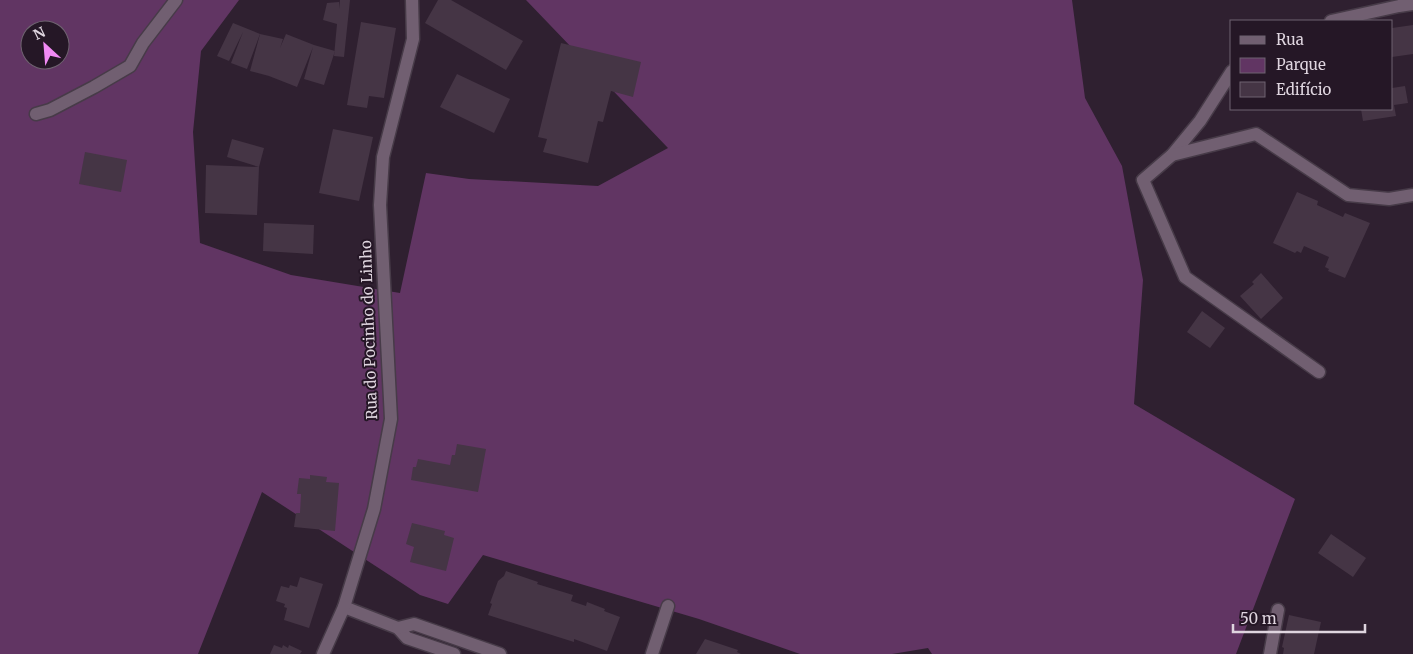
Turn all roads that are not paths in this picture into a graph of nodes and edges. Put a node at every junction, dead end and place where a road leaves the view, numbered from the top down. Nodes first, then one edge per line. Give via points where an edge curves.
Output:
1 (176, 0) edge
2 (412, 0) edge
3 (1413, 4) edge
4 (1336, 20) edge
5 (1230, 74) edge
6 (36, 114) dead end
7 (1172, 155) junction
8 (1413, 195) edge
9 (1320, 372) dead end
10 (668, 606) dead end
11 (344, 607) junction
12 (1278, 610) dead end
13 (398, 628) junction
14 (323, 654) edge
15 (454, 654) edge
16 (500, 654) edge
17 (652, 654) edge
18 (1270, 654) edge

1 - 6 street via 130,66 50,110
2 - 11 street, Rua do Pocinho do Linho via 413,39 383,157 380,205 390,419 374,509
3 - 4 street
5 - 7 street via 1200,121
7 - 8 street via 1256,134 1348,195 1389,199
7 - 9 street via 1143,180 1186,277
10 - 17 street
11 - 13 street
11 - 14 street, Rua do Pocinho do Linho
12 - 18 street
13 - 15 street via 407,638
13 - 16 street via 414,624

